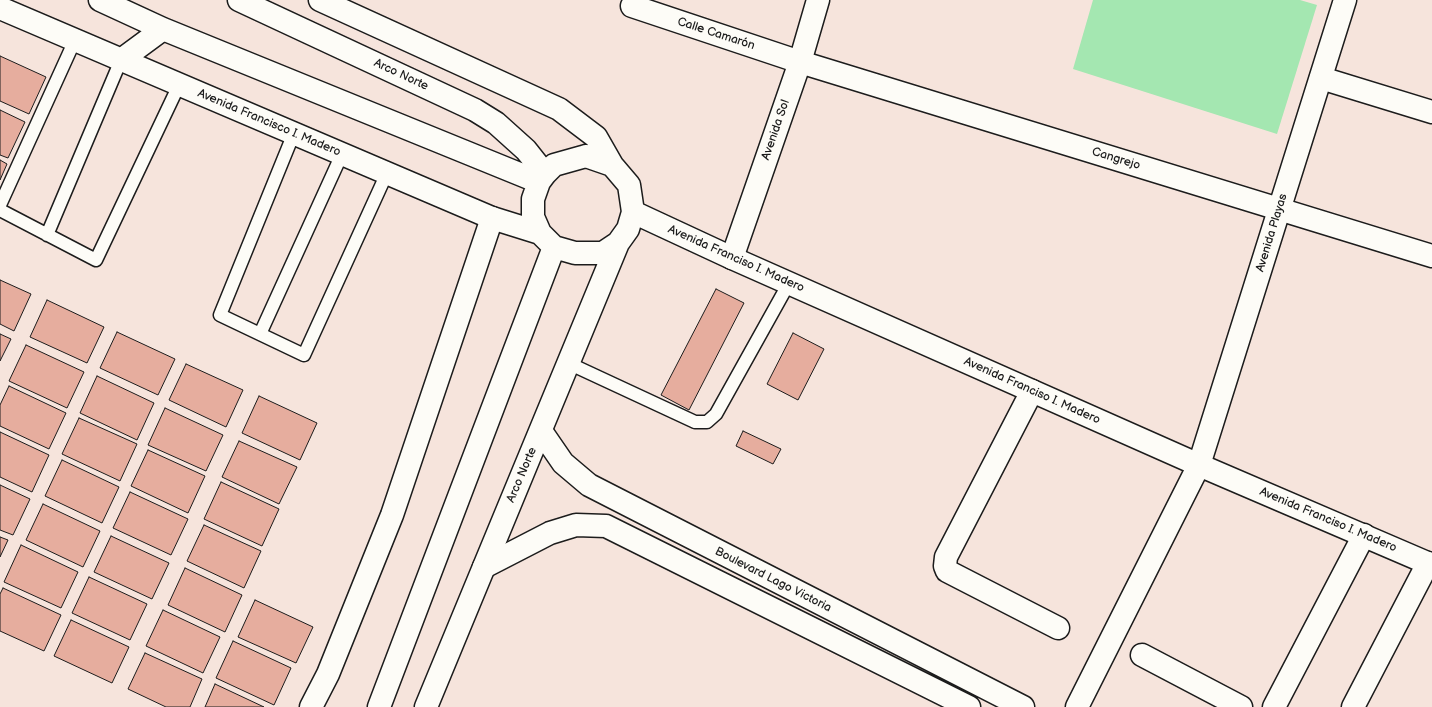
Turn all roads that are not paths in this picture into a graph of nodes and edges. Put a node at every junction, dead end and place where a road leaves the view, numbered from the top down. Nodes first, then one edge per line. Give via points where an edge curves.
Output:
1 (100, 0) edge
2 (239, 0) edge
3 (320, 0) edge
4 (818, 0) edge
5 (1345, 0) edge
6 (632, 6) dead end
7 (0, 8) edge
8 (163, 29) junction
9 (75, 40) junction
10 (121, 60) junction
11 (800, 62) junction
12 (1321, 78) junction
13 (179, 85) junction
14 (1432, 112) edge
15 (294, 134) junction
16 (342, 154) junction
17 (612, 166) junction
18 (387, 173) junction
19 (542, 178) junction
20 (0, 205) edge
21 (0, 210) edge
22 (1279, 210) junction
23 (633, 212) junction
24 (492, 218) junction
25 (47, 234) junction
26 (547, 240) junction
27 (618, 243) junction
28 (1432, 256) edge
29 (732, 258) junction
30 (789, 283) junction
31 (260, 334) junction
32 (568, 363) junction
33 (1032, 391) junction
34 (540, 431) junction
35 (1199, 465) junction
36 (1364, 535) junction
37 (701, 543) junction
38 (1430, 564) edge
39 (484, 567) junction
40 (690, 568) junction
41 (1058, 628) dead end
42 (1142, 655) dead end
43 (311, 707) edge
44 (378, 707) edge
45 (426, 707) edge
46 (969, 707) edge
47 (1022, 707) edge
48 (1077, 707) edge
49 (1241, 707) edge
50 (1274, 707) edge
51 (1353, 707) edge

1 - 8 street
2 - 19 street, Arco Norte via 475,110 496,123 526,150
3 - 17 street via 559,109 596,137
4 - 11 street, Avenida Sol
5 - 12 street, Avenida Playas
6 - 11 street, Calle Camarón
7 - 9 street, Avenida Francisco I. Madero
8 - 10 street
8 - 19 street
9 - 10 street, Avenida Francisco I. Madero
9 - 20 lane
10 - 13 street, Avenida Francisco I. Madero
10 - 25 lane
11 - 22 street, Cangrejo
11 - 29 street, Avenida Sol
12 - 14 street
12 - 22 street, Avenida Playas
13 - 15 street, Avenida Francisco I. Madero
13 - 25 lane via 96,260
15 - 16 street, Avenida Francisco I. Madero
15 - 31 lane via 220,315
16 - 18 street, Avenida Francisco I. Madero
16 - 31 lane
17 - 19 street via 586,156 554,165
17 - 23 street via 629,185
18 - 24 street, Avenida Francisco I. Madero
18 - 31 lane via 304,355
19 - 26 street via 533,199 533,217
21 - 25 lane
22 - 28 street, Cangrejo
22 - 35 street, Avenida Playas
23 - 27 street via 628,229
23 - 29 street, Avenida Franciso I. Madero
24 - 26 street, Avenida Francisco I. Madero
24 - 43 street via 392,515 328,674
26 - 27 street via 575,253 603,253
26 - 44 street
27 - 32 street, Arco Norte
29 - 30 street, Avenida Franciso I. Madero
30 - 32 lane via 716,414 707,422 695,422
30 - 33 street, Avenida Franciso I. Madero
32 - 34 street, Arco Norte
33 - 35 street, Avenida Franciso I. Madero
33 - 41 street via 946,558 945,566 947,571
34 - 37 street, Boulevard Lago Victoria via 563,463 589,485
34 - 39 street, Arco Norte
35 - 36 street, Avenida Franciso I. Madero
35 - 48 street, Avenida Playas
36 - 38 street, Avenida Franciso I. Madero
36 - 50 street
37 - 40 street
37 - 47 street, Boulevard Lago Victoria
38 - 51 street
39 - 40 street via 550,533 576,525 606,526
39 - 45 street, Arco Norte
40 - 46 street
42 - 49 street

